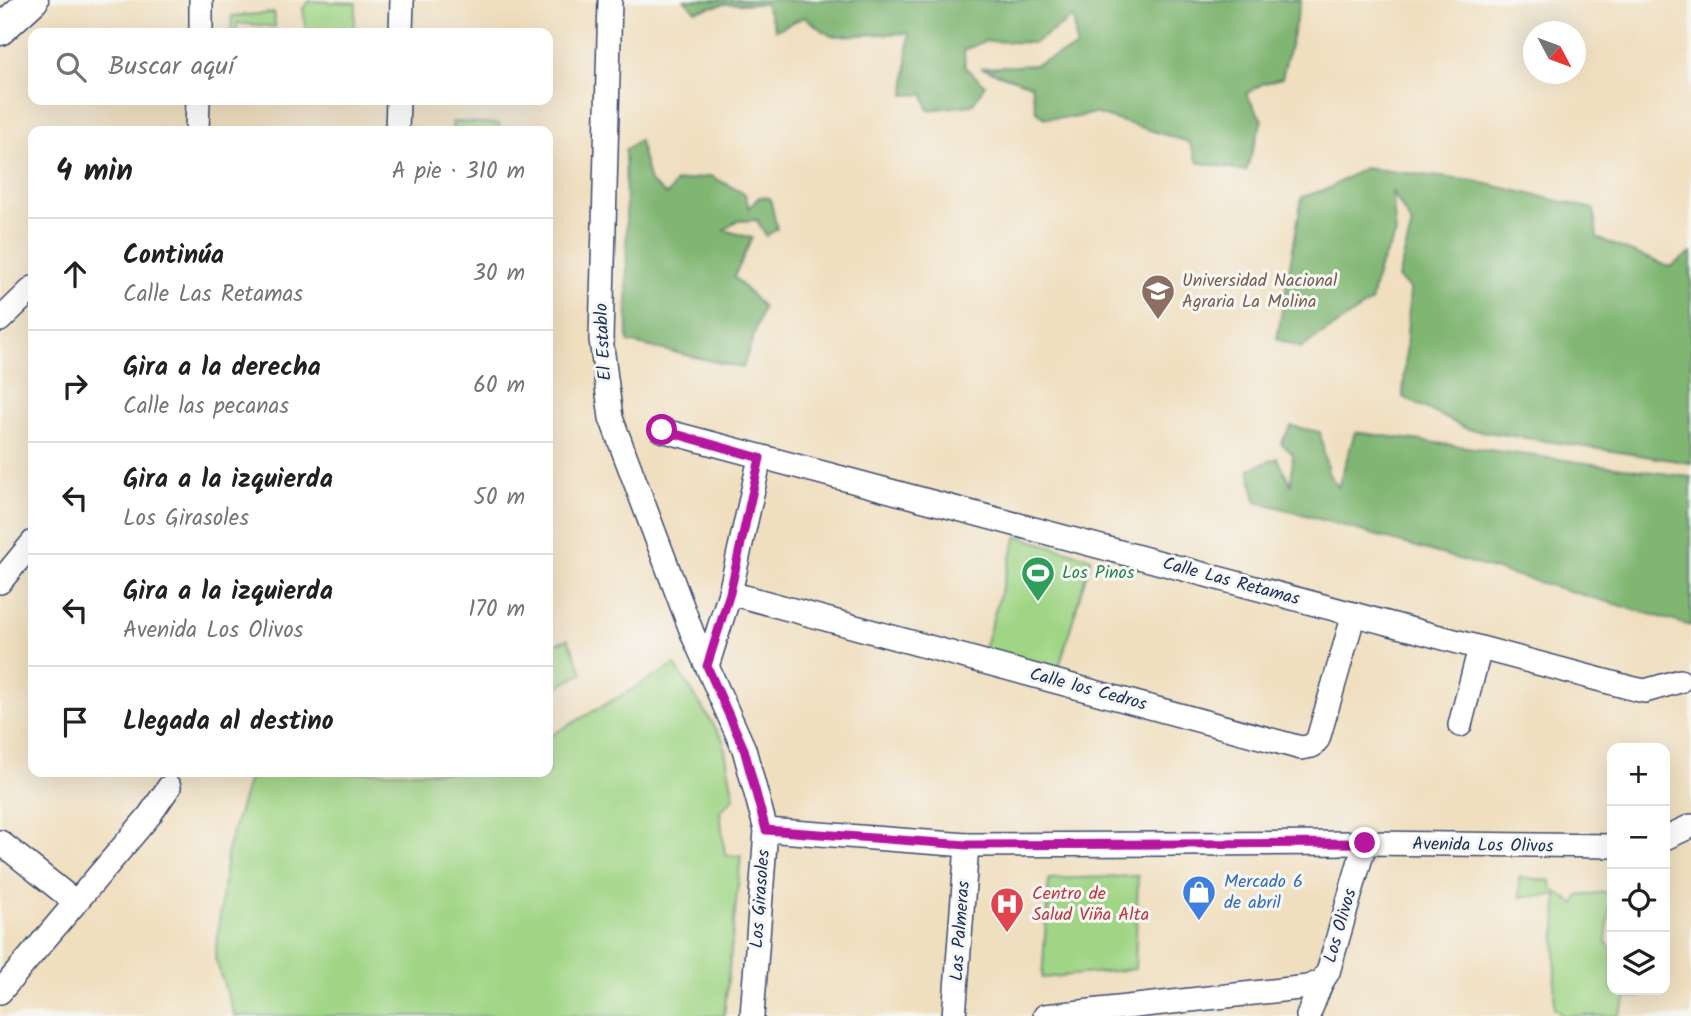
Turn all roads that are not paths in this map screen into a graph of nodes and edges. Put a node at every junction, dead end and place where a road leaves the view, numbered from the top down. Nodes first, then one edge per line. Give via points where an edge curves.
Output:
1 (33, 0) edge
2 (201, 0) edge
3 (402, 0) edge
4 (610, 0) edge
5 (201, 28) edge
6 (401, 28) edge
7 (0, 30) edge
8 (198, 105) edge
9 (397, 105) edge
10 (197, 126) edge
11 (397, 126) edge
12 (28, 293) edge
13 (0, 320) edge
14 (662, 430) dead end
15 (760, 458) junction
16 (28, 548) edge
17 (0, 582) edge
18 (730, 593) junction
19 (1354, 614) junction
20 (1480, 648) junction
21 (707, 666) junction
22 (1680, 681) dead end
23 (1460, 725) dead end
24 (169, 788) dead end
25 (1691, 826) edge
26 (766, 830) junction
27 (1670, 836) edge
28 (0, 842) edge
29 (1365, 843) junction
30 (967, 845) junction
31 (1607, 846) edge
32 (74, 901) junction
33 (1322, 981) junction
34 (0, 992) edge
35 (752, 1016) edge
36 (954, 1016) edge
37 (1045, 1016) edge
38 (1308, 1016) edge

1 - 7 street
2 - 5 street
3 - 6 street
4 - 21 street, El Establo via 601,339 611,418
8 - 10 street
9 - 11 street
12 - 13 street
14 - 15 street, Calle Las Retamas
15 - 18 street
15 - 19 street, Calle Las Retamas
16 - 17 street
18 - 19 street, Calle los Cedros via 1301,748 1318,739
18 - 21 street
19 - 20 street, Calle Las Retamas
20 - 22 street, Calle Las Retamas via 1644,691
20 - 23 street
21 - 26 street, Los Girasoles via 744,749
24 - 32 street
25 - 27 street
26 - 30 street, Avenida Los Olivos
26 - 35 street, Los Girasoles
28 - 32 street
29 - 30 street, Avenida Los Olivos
29 - 31 street, Avenida Los Olivos
29 - 33 street, Los Olivos
30 - 36 street, Las Palmeras
32 - 34 street
33 - 37 street, Los Olivos via 1308,987
33 - 38 street

